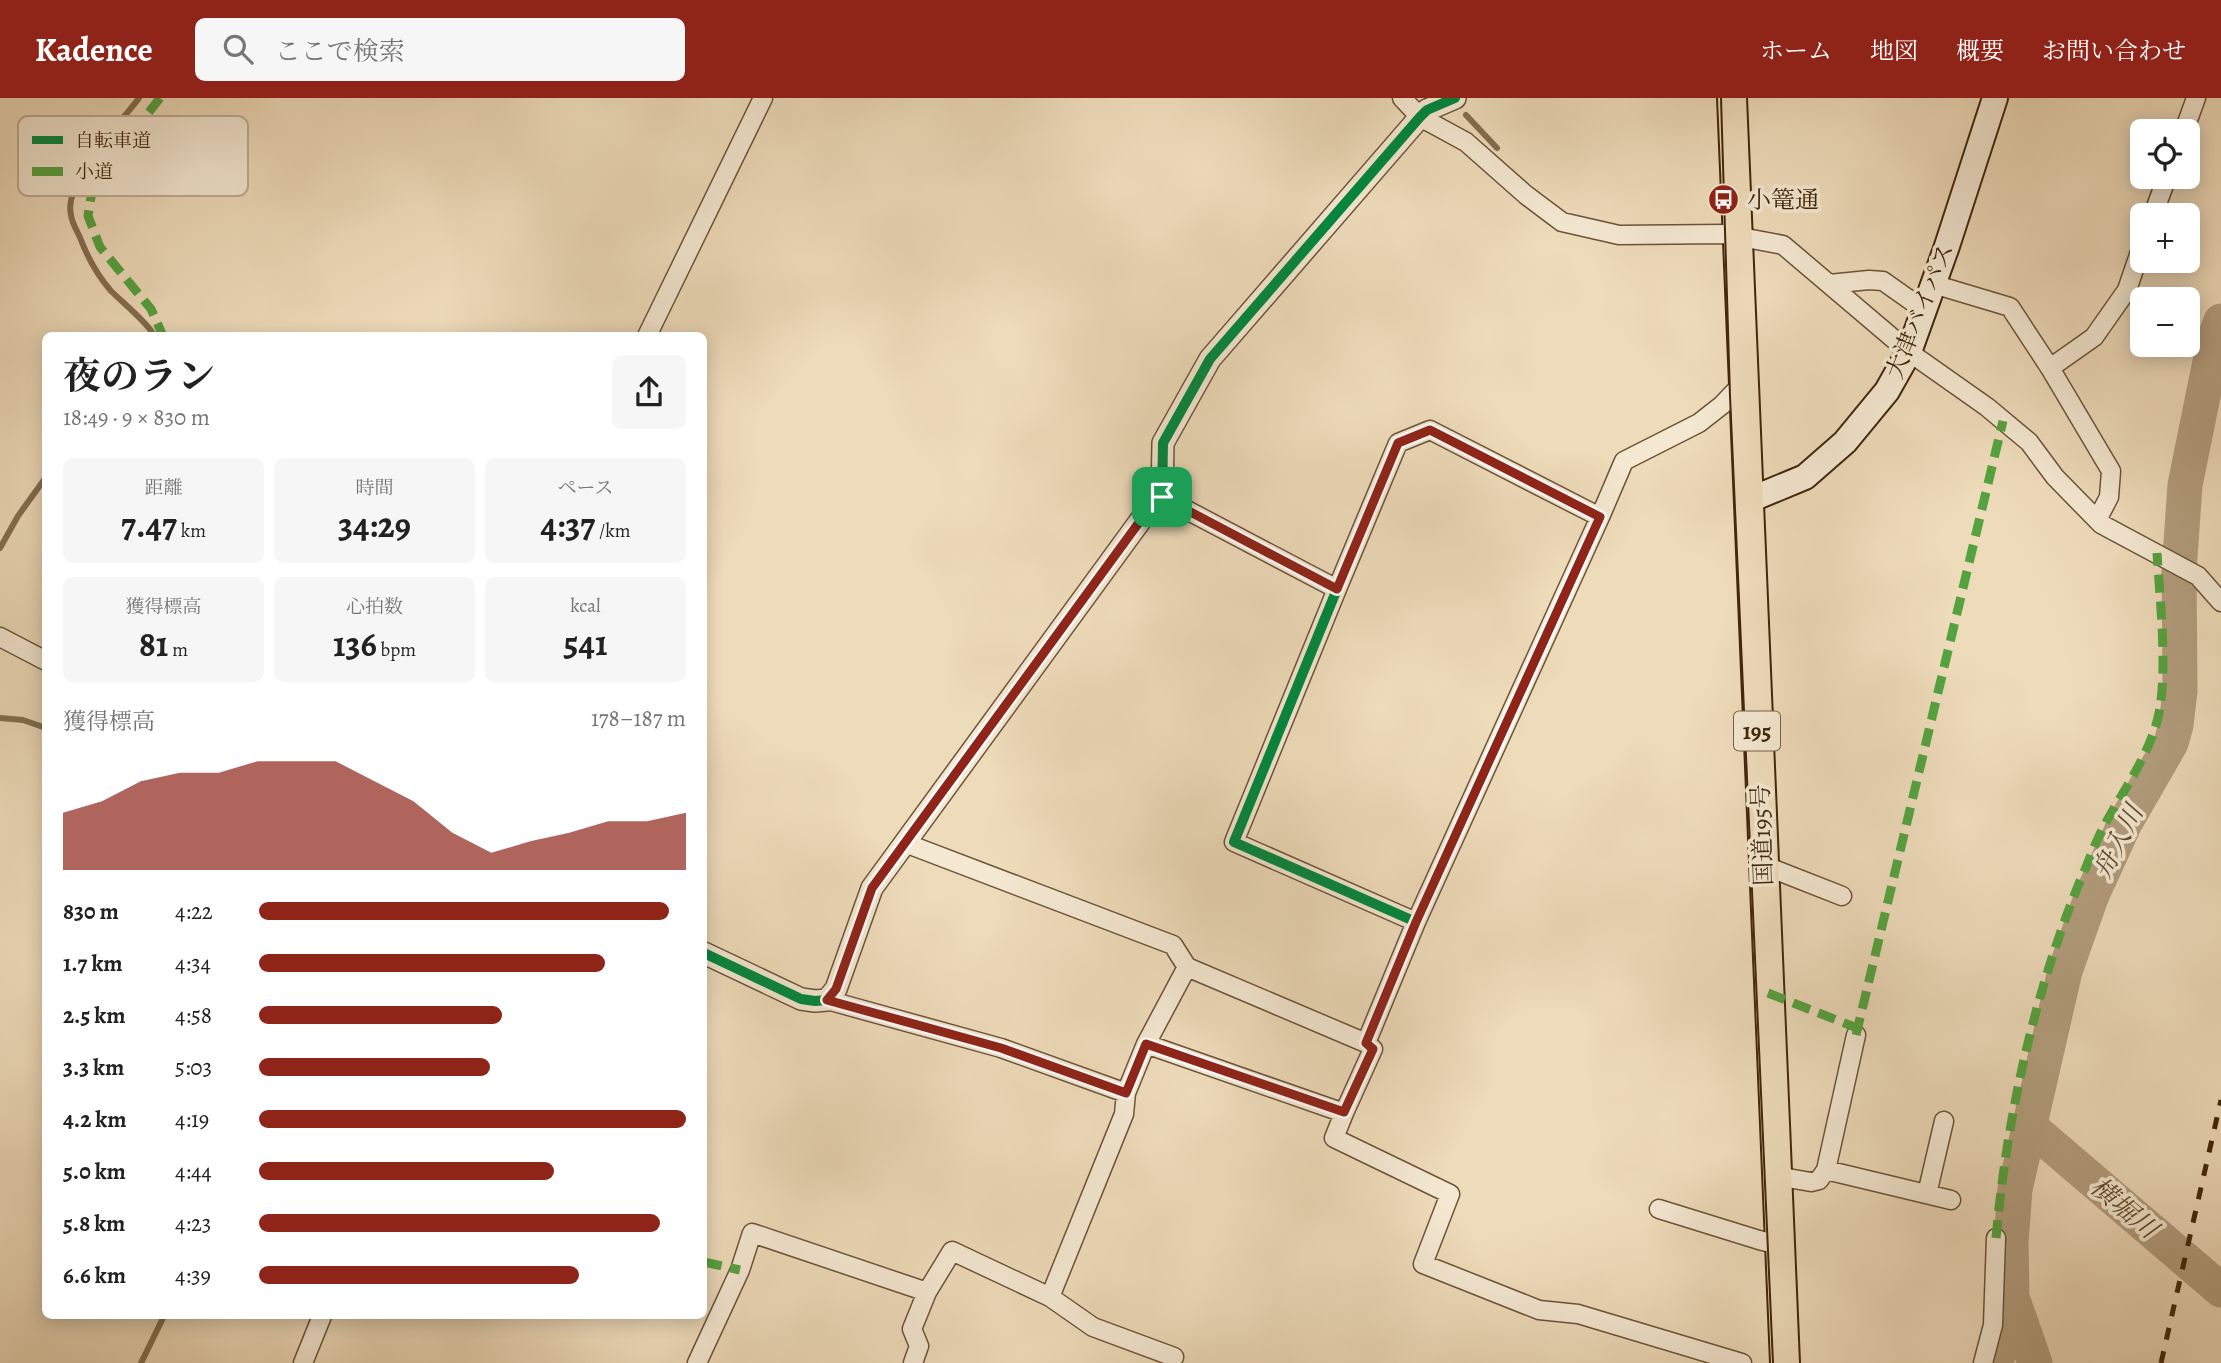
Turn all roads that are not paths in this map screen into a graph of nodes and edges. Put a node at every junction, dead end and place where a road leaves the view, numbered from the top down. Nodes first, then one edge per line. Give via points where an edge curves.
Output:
1 (763, 98) edge
2 (1402, 98) edge
3 (1455, 98) edge
4 (1732, 98) edge
5 (1995, 98) edge
6 (2196, 98) edge
7 (1420, 117) junction
8 (2188, 119) edge
9 (1738, 235) junction
10 (2133, 273) edge
11 (1829, 284) junction
12 (1933, 284) junction
13 (1924, 310) junction
14 (649, 332) edge
15 (1909, 352) junction
16 (2050, 369) junction
17 (1743, 383) junction
18 (1162, 497) junction
19 (1747, 501) junction
20 (1600, 517) junction
21 (2097, 520) junction
22 (1337, 589) junction
23 (2221, 602) edge
24 (0, 637) edge
25 (42, 659) edge
26 (905, 842) junction
27 (1763, 865) junction
28 (1842, 896) dead end
29 (1416, 922) junction
30 (707, 954) edge
31 (1187, 967) junction
32 (827, 1000) junction
33 (1856, 1035) dead end
34 (1366, 1043) junction
35 (1146, 1044) junction
36 (1126, 1093) junction
37 (1344, 1112) junction
38 (1944, 1121) dead end
39 (1826, 1170) junction
40 (1776, 1176) junction
41 (1927, 1194) junction
42 (1951, 1200) dead end
43 (1659, 1209) dead end
44 (1996, 1238) dead end
45 (1779, 1240) junction
46 (927, 1292) junction
47 (1050, 1297) junction
48 (321, 1319) edge
49 (1174, 1357) dead end
50 (1779, 1362) edge
51 (303, 1363) edge
52 (697, 1363) edge
53 (914, 1363) edge
54 (1742, 1363) edge
55 (1983, 1363) edge

1 - 14 street
2 - 7 street
3 - 7 street
4 - 9 highway, 国道195号 / 195
5 - 12 main road, 大津バイパス
6 - 8 street
7 - 9 street via 1466,142 1562,222 1619,235
7 - 18 street via 1210,359 1163,443
9 - 11 street via 1783,245
9 - 17 highway, 国道195号 / 195
10 - 16 street via 2127,290 2094,337
11 - 13 street via 1883,281
11 - 15 street
12 - 13 main road, 大津バイパス
12 - 16 street via 2010,307
13 - 15 main road, 大津バイパス
15 - 19 main road, 大津バイパス via 1886,391 1845,442 1805,477
15 - 21 street via 2029,442
16 - 21 street via 2111,471 2109,497
17 - 19 highway, 国道195号 / 195
17 - 20 street via 1699,424 1624,461
18 - 22 street
18 - 26 street
19 - 27 highway, 国道195号 / 195
20 - 22 street via 1430,430 1398,443
20 - 29 street
21 - 23 street via 2197,576
22 - 29 street via 1234,842
24 - 25 street
26 - 31 street via 1173,946
26 - 32 street via 872,888 836,989
27 - 28 street
27 - 40 highway, 国道195号 / 195
29 - 34 street
30 - 32 street via 801,999
31 - 34 street
31 - 35 street
32 - 36 street via 1001,1048
33 - 39 street
34 - 37 street via 1373,1049
35 - 36 street
35 - 37 street
36 - 47 street via 1124,1114
37 - 54 street via 1334,1138 1450,1194 1423,1264 1539,1310 1578,1314
38 - 41 street
39 - 40 street via 1811,1182
39 - 41 street
40 - 45 highway, 国道195号 / 195
41 - 42 street
43 - 45 street via 1759,1240
44 - 55 street via 1993,1325
45 - 50 highway, 国道195号 / 195
46 - 47 street via 952,1251
46 - 52 street via 752,1233
46 - 53 street via 912,1329 919,1346
47 - 49 street via 1093,1327
48 - 51 street

